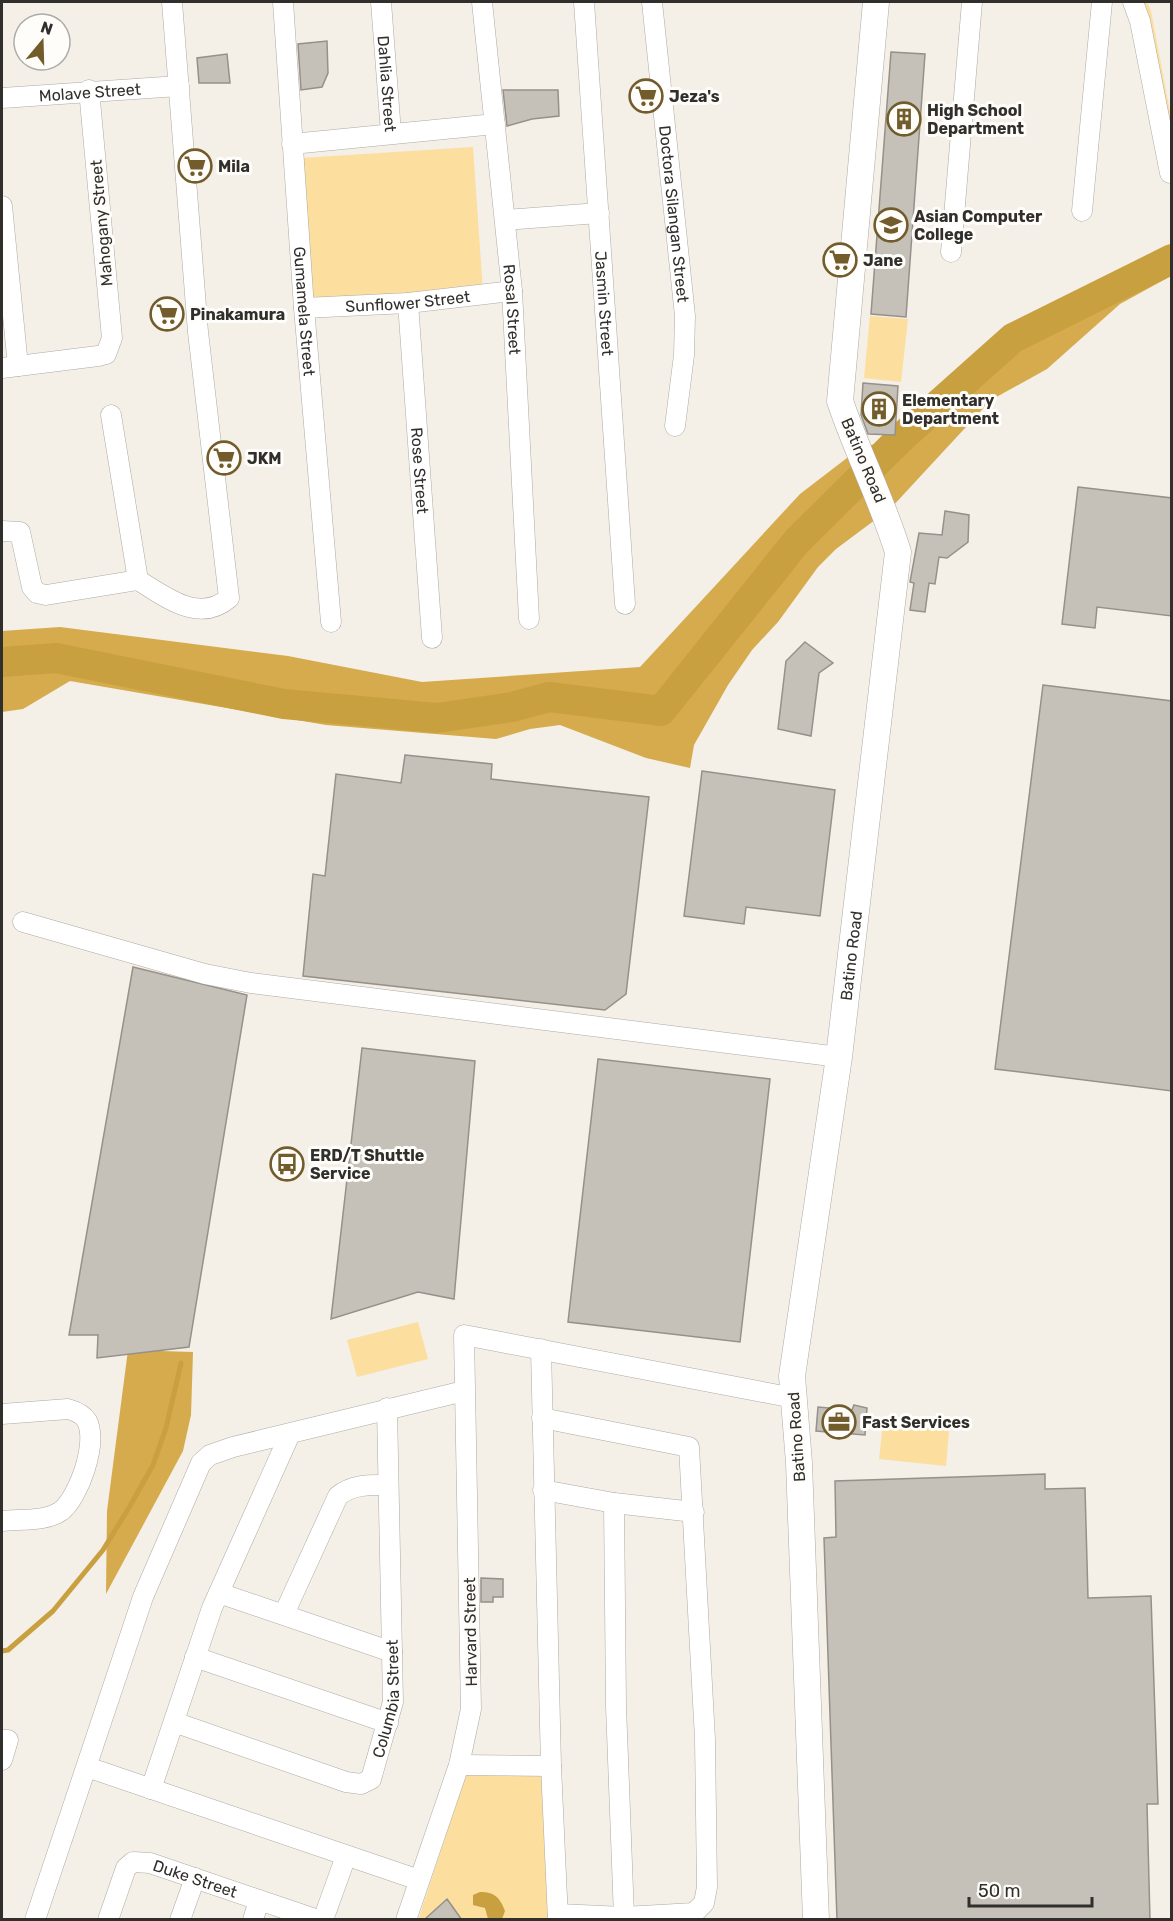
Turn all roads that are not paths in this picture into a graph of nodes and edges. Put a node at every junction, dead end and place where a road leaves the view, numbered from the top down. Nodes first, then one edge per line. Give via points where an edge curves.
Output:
1 (172, 2) edge
2 (283, 2) edge
3 (381, 2) edge
4 (482, 2) edge
5 (584, 2) edge
6 (651, 2) edge
7 (876, 2) edge
8 (972, 2) edge
9 (1101, 2) edge
10 (1133, 2) edge
11 (180, 86) junction
12 (89, 90) junction
13 (2, 98) edge
14 (495, 124) junction
15 (391, 134) junction
16 (292, 144) junction
17 (1170, 173) dead end
18 (2, 206) edge
19 (1082, 211) dead end
20 (599, 213) junction
21 (505, 220) junction
22 (951, 252) dead end
23 (512, 291) junction
24 (408, 303) junction
25 (304, 308) junction
26 (10, 367) edge
27 (111, 415) dead end
28 (675, 426) dead end
29 (2, 531) edge
30 (138, 580) junction
31 (625, 604) dead end
32 (529, 619) dead end
33 (331, 622) dead end
34 (432, 638) dead end
35 (23, 922) dead end
36 (839, 1057) junction
37 (541, 1349) junction
38 (464, 1390) junction
39 (794, 1398) junction
40 (387, 1408) junction
41 (2, 1414) edge
42 (542, 1418) junction
43 (290, 1434) junction
44 (387, 1485) junction
45 (543, 1490) junction
46 (614, 1503) junction
47 (694, 1512) junction
48 (2, 1521) edge
49 (219, 1593) junction
50 (284, 1614) junction
51 (392, 1652) junction
52 (195, 1657) junction
53 (174, 1722) junction
54 (388, 1723) junction
55 (5, 1740) edge
56 (2, 1760) edge
57 (459, 1765) junction
58 (551, 1766) junction
59 (87, 1767) junction
60 (151, 1789) junction
61 (346, 1856) junction
62 (195, 1878) junction
63 (419, 1880) junction
64 (259, 1900) junction
65 (558, 1917) edge
66 (624, 1917) junction
67 (34, 1920) edge
68 (108, 1920) edge
69 (180, 1920) edge
70 (252, 1920) edge
71 (318, 1920) edge
72 (323, 1920) edge
73 (406, 1920) edge
74 (816, 1920) edge

1 - 11 street
2 - 16 street, Gumamela Street
3 - 15 street, Dahlia Street
4 - 14 street, Rosal Street
5 - 20 street, Jasmin Street
6 - 28 street, Doctora Silangan Street via 684,286 684,346
7 - 36 main road, Batino Road via 840,401 898,552
8 - 22 street
9 - 19 street
10 - 17 street
11 - 12 street, Molave Street
11 - 30 street via 198,332 229,598 220,606 184,608
12 - 13 street, Molave Street
12 - 26 street, Mahogany Street via 112,338 106,354
14 - 15 street, Dahlia Street
14 - 21 street, Rosal Street
15 - 16 street
16 - 25 street, Gumamela Street
18 - 26 street
20 - 21 street
20 - 31 street, Jasmin Street
21 - 23 street, Rosal Street
23 - 24 street, Sunflower Street
23 - 32 street, Rosal Street
24 - 25 street, Sunflower Street
24 - 34 street, Rose Street
25 - 33 street, Gumamela Street
27 - 30 street
29 - 30 street via 20,532 32,587 37,593 46,595
35 - 36 street via 205,974 251,983
36 - 39 main road, Batino Road via 792,1376
37 - 38 street, Harvard Street via 464,1335
37 - 39 street
37 - 42 street
38 - 40 street
38 - 57 street, Harvard Street via 471,1697
39 - 74 main road, Batino Road
40 - 43 street
40 - 44 street, Columbia Street
41 - 48 street via 58,1409 78,1412 88,1427 85,1470 60,1512 48,1517
42 - 45 street
42 - 47 street via 689,1447
43 - 49 street
43 - 59 street via 233,1447 210,1455 201,1463 143,1597
44 - 50 street via 362,1485 338,1496
44 - 51 street, Columbia Street
45 - 46 street
45 - 58 street
46 - 47 street
46 - 66 street
47 - 66 street via 705,1739 705,1898 694,1913
49 - 50 street
49 - 52 street
50 - 51 street
51 - 54 street, Columbia Street via 393,1702
52 - 53 street
52 - 54 street
53 - 54 street, Columbia Street via 361,1784 370,1779
53 - 60 street
55 - 56 street
57 - 58 street
57 - 63 street, Harvard Street
58 - 65 street
59 - 60 street
59 - 67 street
60 - 61 street
61 - 63 street
61 - 72 street
62 - 64 street, Duke Street
62 - 68 street, Duke Street via 150,1863 133,1862 126,1868
62 - 69 street
63 - 73 street, Harvard Street
64 - 70 street
64 - 71 street, Duke Street
65 - 66 street

